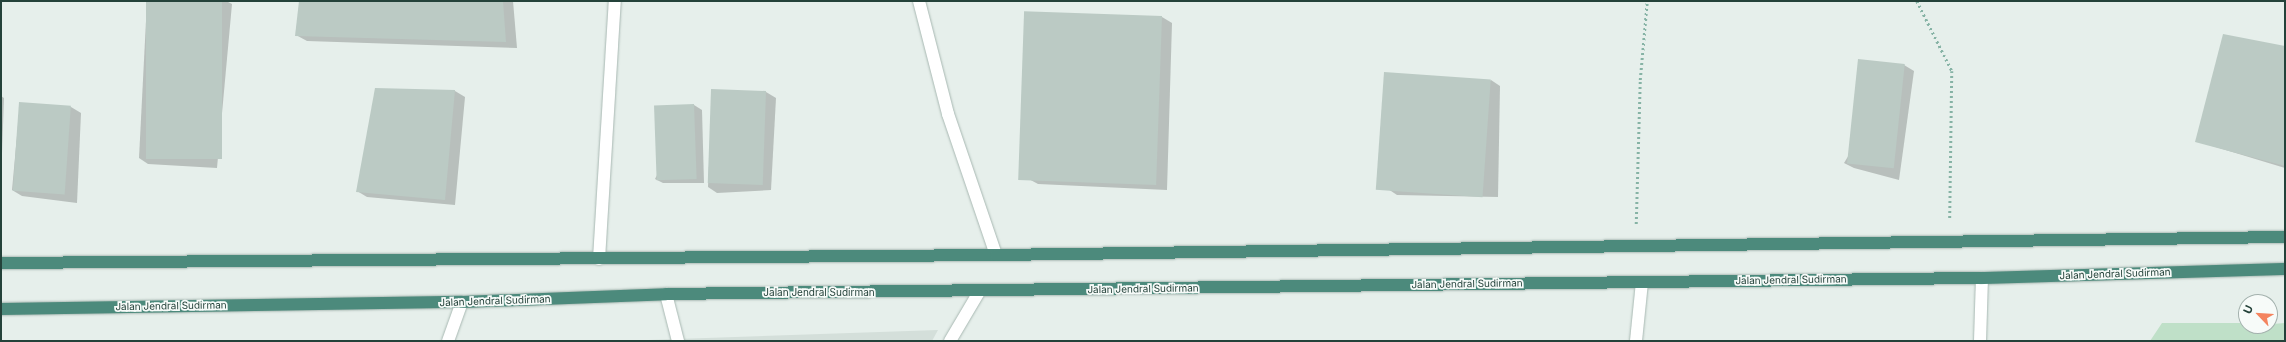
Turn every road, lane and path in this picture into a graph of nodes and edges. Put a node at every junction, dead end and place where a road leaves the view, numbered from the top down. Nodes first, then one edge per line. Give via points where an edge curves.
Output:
1 (615, 1) edge
2 (919, 1) edge
3 (1646, 1) edge
4 (1917, 1) edge
5 (2285, 237) edge
6 (1952, 240) junction
7 (1636, 244) junction
8 (996, 255) junction
9 (598, 259) junction
10 (1, 263) edge
11 (2285, 270) edge
12 (1982, 278) junction
13 (1642, 282) junction
14 (979, 292) junction
15 (666, 294) junction
16 (462, 302) junction
17 (1, 309) edge
18 (448, 341) edge
19 (678, 341) edge
20 (950, 341) edge
21 (1636, 341) edge
22 (1980, 341) edge

1 - 9 street
2 - 8 street via 948,114
3 - 7 path via 1640,80
4 - 6 path via 1952,71
5 - 6 highway
6 - 7 highway
7 - 8 highway
8 - 9 highway
9 - 10 highway
11 - 12 highway, Jalan Jendral Sudirman
12 - 13 highway, Jalan Jendral Sudirman
12 - 22 street
13 - 14 highway, Jalan Jendral Sudirman
13 - 21 street
14 - 15 highway, Jalan Jendral Sudirman
14 - 20 street
15 - 16 highway, Jalan Jendral Sudirman
15 - 19 street
16 - 17 highway, Jalan Jendral Sudirman
16 - 18 street

